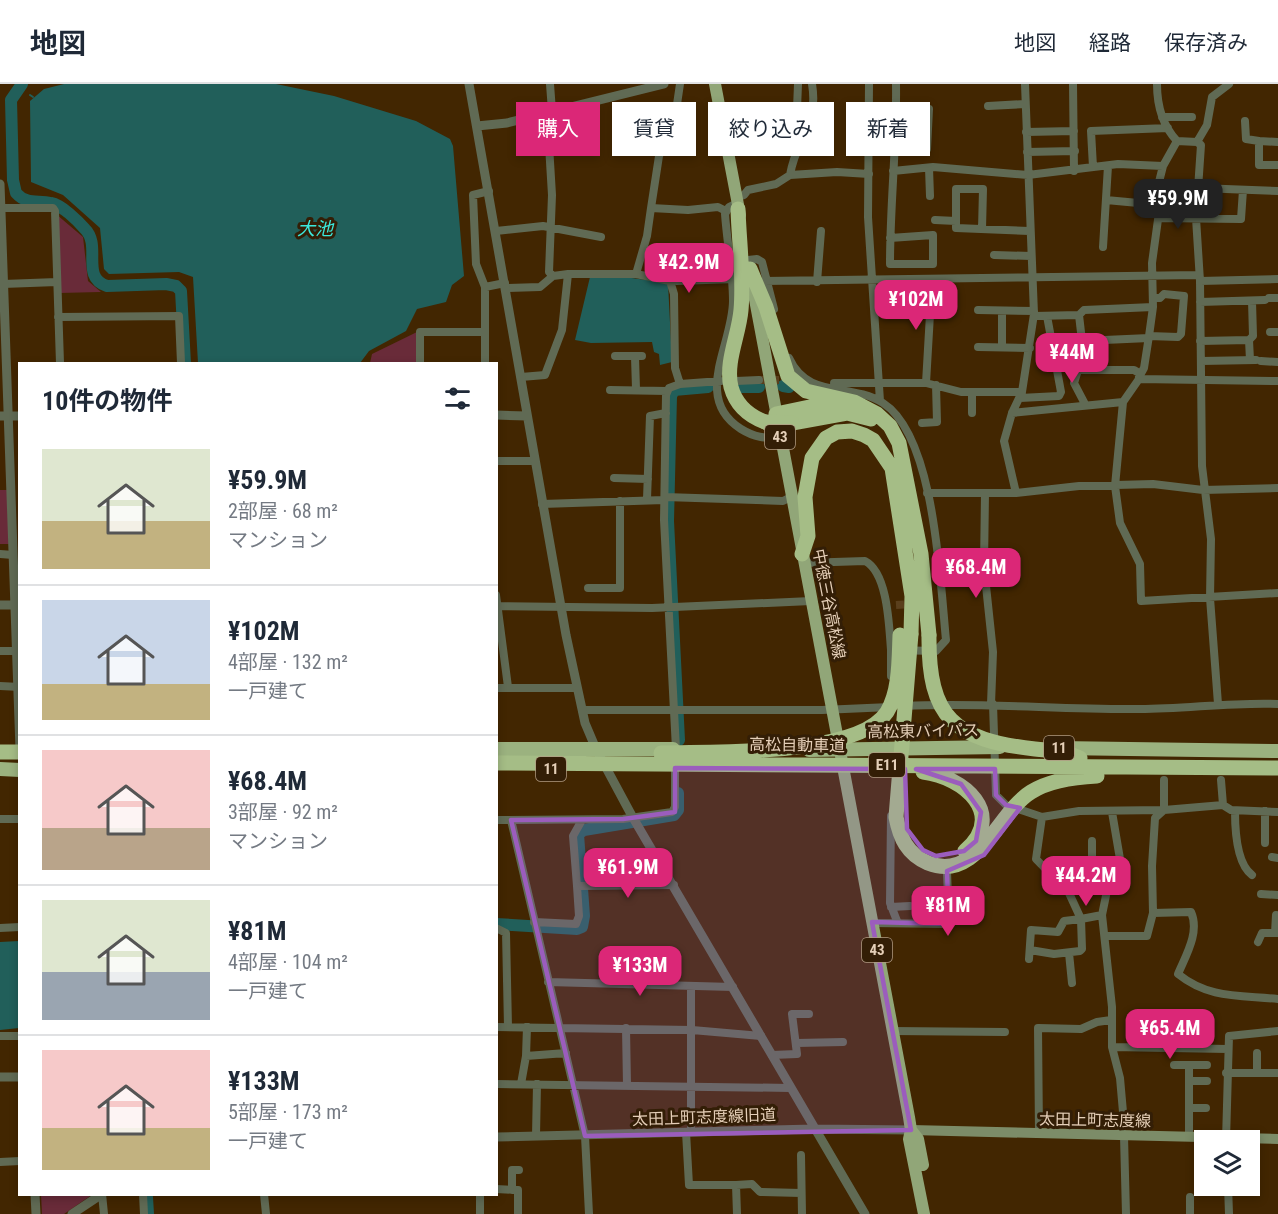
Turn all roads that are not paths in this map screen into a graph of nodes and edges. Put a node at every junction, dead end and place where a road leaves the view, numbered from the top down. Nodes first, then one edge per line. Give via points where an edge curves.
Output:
1 (469, 84) edge
2 (550, 84) edge
3 (664, 84) edge
4 (680, 84) edge
5 (715, 84) edge
6 (798, 84) edge
7 (812, 84) edge
8 (869, 84) edge
9 (896, 84) edge
10 (1025, 84) edge
11 (1073, 84) edge
12 (1157, 84) edge
13 (1229, 84) edge
14 (635, 87) edge
15 (549, 102) edge
16 (581, 102) edge
17 (797, 102) edge
18 (896, 102) edge
19 (1025, 104) junction
20 (988, 106) dead end
21 (1162, 117) junction
22 (1192, 117) dead end
23 (516, 120) edge
24 (1245, 121) dead end
25 (477, 126) junction
26 (1168, 128) junction
27 (1074, 131) junction
28 (1026, 132) junction
29 (1177, 141) junction
30 (1259, 141) junction
31 (1197, 142) junction
32 (1278, 142) edge
33 (1075, 151) junction
34 (1027, 152) junction
35 (551, 156) edge
36 (895, 156) edge
37 (1278, 165) edge
38 (1108, 166) junction
39 (1163, 166) junction
40 (1093, 167) junction
41 (930, 168) junction
42 (893, 171) junction
43 (1074, 171) junction
44 (869, 174) junction
45 (790, 175) junction
46 (1028, 175) junction
47 (0, 184) edge
48 (1199, 188) junction
49 (489, 190) junction
50 (1243, 190) junction
51 (1278, 191) edge
52 (930, 196) dead end
53 (1106, 200) junction
54 (735, 205) junction
55 (1160, 205) junction
56 (1, 208) edge
57 (651, 208) junction
58 (1159, 218) junction
59 (1196, 218) junction
60 (935, 220) dead end
61 (956, 220) junction
62 (550, 227) junction
63 (982, 229) junction
64 (496, 231) junction
65 (821, 231) dead end
66 (1029, 231) junction
67 (601, 237) dead end
68 (890, 238) junction
69 (1103, 247) dead end
70 (994, 255) dead end
71 (1031, 256) junction
72 (749, 265) junction
73 (568, 274) junction
74 (636, 274) junction
75 (1153, 274) junction
76 (646, 275) junction
77 (553, 276) junction
78 (1033, 277) junction
79 (1199, 278) junction
80 (734, 279) junction
81 (875, 279) junction
82 (1278, 279) edge
83 (932, 280) junction
84 (765, 281) junction
85 (57, 282) junction
86 (816, 282) junction
87 (3, 284) junction
88 (506, 285) junction
89 (485, 287) junction
90 (1278, 298) edge
91 (1252, 301) junction
92 (1200, 302) junction
93 (1153, 303) junction
94 (978, 310) dead end
95 (1002, 311) junction
96 (1034, 314) junction
97 (1079, 315) junction
98 (58, 316) junction
99 (1047, 316) junction
100 (485, 332) junction
101 (1149, 337) junction
102 (1249, 340) junction
103 (3, 341) edge
104 (1082, 341) junction
105 (1200, 341) junction
106 (978, 347) dead end
107 (1002, 347) junction
108 (1030, 348) junction
109 (615, 356) dead end
110 (1255, 360) junction
111 (60, 362) edge
112 (181, 362) edge
113 (420, 362) edge
114 (485, 362) edge
115 (1201, 362) junction
116 (1278, 362) edge
117 (1078, 370) junction
118 (1139, 376) junction
119 (520, 377) junction
120 (759, 380) tunnel mouth
121 (719, 381) junction
122 (736, 381) dead end
123 (879, 381) junction
124 (1202, 381) junction
125 (1278, 381) edge
126 (834, 383) dead end
127 (926, 383) junction
128 (680, 384) junction
129 (936, 385) junction
130 (636, 389) junction
131 (610, 390) dead end
132 (667, 391) junction
133 (972, 392) junction
134 (1021, 395) junction
135 (844, 399) junction
136 (880, 401) junction
137 (1123, 402) junction
138 (1085, 404) junction
139 (666, 413) junction
140 (972, 413) dead end
141 (1012, 413) junction
142 (4, 416) edge
143 (498, 416) edge
144 (527, 416) junction
145 (771, 418) junction
146 (922, 423) dead end
147 (780, 437) junction
148 (498, 461) edge
149 (534, 461) junction
150 (5, 462) edge
151 (892, 468) junction
152 (614, 478) dead end
153 (648, 479) junction
154 (1115, 486) junction
155 (1278, 488) edge
156 (1203, 490) junction
157 (985, 493) junction
158 (1016, 493) junction
159 (927, 494) junction
160 (791, 497) junction
161 (667, 498) junction
162 (648, 499) junction
163 (620, 501) junction
164 (542, 504) junction
165 (16, 519) edge
166 (0, 554) edge
167 (13, 555) junction
168 (803, 559) junction
169 (915, 570) junction
170 (588, 588) dead end
171 (1278, 593) edge
172 (1210, 598) junction
173 (811, 601) junction
174 (17, 605) edge
175 (0, 606) edge
176 (498, 606) edge
177 (562, 606) junction
178 (672, 608) junction
179 (498, 613) edge
180 (914, 635) junction
181 (891, 650) junction
182 (0, 651) edge
183 (16, 651) junction
184 (0, 686) edge
185 (18, 687) edge
186 (498, 687) edge
187 (508, 687) junction
188 (577, 687) junction
189 (992, 704) junction
190 (1278, 704) edge
191 (1218, 705) junction
192 (891, 707) junction
193 (582, 710) junction
194 (678, 710) junction
195 (834, 710) junction
196 (0, 745) edge
197 (994, 747) junction
198 (18, 749) edge
199 (18, 749) edge
200 (498, 749) edge
201 (596, 749) junction
202 (676, 749) junction
203 (841, 750) junction
204 (1278, 751) edge
205 (0, 752) edge
206 (498, 754) edge
207 (646, 754) junction
208 (1080, 758) junction
209 (1278, 759) edge
210 (0, 762) edge
211 (18, 762) edge
212 (498, 763) edge
213 (908, 765) junction
214 (606, 768) junction
215 (675, 768) junction
216 (844, 768) junction
217 (1278, 768) edge
218 (0, 769) edge
219 (892, 769) junction
220 (995, 769) junction
221 (18, 770) edge
222 (498, 770) edge
223 (1278, 773) edge
224 (1222, 774) junction
225 (1164, 780) dead end
226 (1223, 805) junction
227 (1020, 808) junction
228 (1164, 810) junction
229 (1235, 810) junction
230 (1112, 812) junction
231 (1265, 812) junction
232 (1278, 812) edge
233 (1042, 817) junction
234 (0, 819) edge
235 (18, 819) edge
236 (498, 820) edge
237 (511, 820) junction
238 (582, 820) junction
239 (635, 820) junction
240 (891, 821) junction
241 (1092, 841) dead end
242 (1265, 843) dead end
243 (947, 871) junction
244 (1252, 875) dead end
245 (1058, 881) junction
246 (674, 885) junction
247 (579, 886) junction
248 (1261, 894) dead end
249 (1278, 895) edge
250 (910, 906) dead end
251 (891, 907) junction
252 (1153, 913) junction
253 (1102, 915) junction
254 (1276, 915) dead end
255 (1081, 919) junction
256 (897, 921) junction
257 (872, 923) junction
258 (534, 925) junction
259 (18, 927) edge
260 (0, 928) edge
261 (498, 929) edge
262 (1276, 933) edge
263 (1106, 936) junction
264 (1258, 942) dead end
265 (1030, 950) junction
266 (1069, 954) junction
267 (1029, 959) dead end
268 (498, 974) edge
269 (507, 974) junction
270 (548, 982) junction
271 (1071, 983) dead end
272 (692, 986) junction
273 (733, 987) junction
274 (1278, 999) edge
275 (809, 1014) dead end
276 (1111, 1020) junction
277 (498, 1027) edge
278 (508, 1027) junction
279 (526, 1027) junction
280 (559, 1028) junction
281 (626, 1028) junction
282 (692, 1030) junction
283 (892, 1030) junction
284 (1278, 1031) edge
285 (1005, 1032) dead end
286 (0, 1036) edge
287 (18, 1036) edge
288 (760, 1036) junction
289 (843, 1042) dead end
290 (797, 1043) junction
291 (1112, 1047) junction
292 (1228, 1049) junction
293 (566, 1053) junction
294 (1257, 1053) dead end
295 (772, 1055) junction
296 (526, 1056) junction
297 (1174, 1065) dead end
298 (1189, 1065) junction
299 (1207, 1065) dead end
300 (1227, 1073) junction
301 (1257, 1073) junction
302 (1278, 1073) edge
303 (0, 1077) edge
304 (18, 1077) edge
305 (1189, 1081) junction
306 (1207, 1081) dead end
307 (498, 1084) edge
308 (521, 1084) junction
309 (537, 1084) junction
310 (573, 1085) junction
311 (627, 1085) junction
312 (692, 1085) junction
313 (790, 1088) junction
314 (1189, 1108) junction
315 (1206, 1108) dead end
316 (814, 1129) junction
317 (911, 1130) junction
318 (1226, 1130) edge
319 (688, 1132) junction
320 (1040, 1134) junction
321 (536, 1136) junction
322 (585, 1136) junction
323 (1122, 1136) junction
324 (498, 1137) edge
325 (1189, 1137) junction
326 (1194, 1137) edge
327 (1260, 1139) edge
328 (1278, 1139) edge
329 (801, 1155) dead end
330 (18, 1161) edge
331 (0, 1162) edge
332 (519, 1170) dead end
333 (736, 1185) junction
334 (498, 1189) edge
335 (512, 1190) junction
336 (801, 1193) junction
337 (35, 1196) edge
338 (99, 1196) edge
339 (102, 1196) edge
340 (143, 1196) edge
341 (264, 1196) edge
342 (480, 1196) edge
343 (1228, 1196) edge
344 (1190, 1197) dead end
345 (36, 1214) edge
346 (72, 1214) edge
347 (104, 1214) edge
348 (144, 1214) edge
349 (266, 1214) edge
350 (480, 1214) edge
351 (518, 1214) edge
352 (589, 1214) edge
353 (737, 1214) edge
354 (802, 1214) edge
355 (865, 1214) edge
356 (924, 1214) edge
357 (932, 1214) edge
358 (1126, 1214) edge
359 (1190, 1214) edge
360 (1229, 1214) edge

1 - 25 street
2 - 15 street
3 - 14 street
4 - 57 street via 676,111 659,156
5 - 54 main road, 中徳三谷高松線 / 43
6 - 17 street
7 - 45 street via 815,101 811,123 795,154
8 - 44 street
9 - 18 street
10 - 19 street
11 - 27 street
12 - 21 street
13 - 31 street via 1212,96 1207,125
14 - 16 street
19 - 20 street
19 - 28 street
21 - 22 street
21 - 26 street
23 - 25 street
24 - 30 street via 1245,139
25 - 49 street
26 - 29 street
26 - 40 street via 1091,131
27 - 28 street
27 - 33 street
28 - 34 street
29 - 31 street
29 - 39 street
30 - 32 street
30 - 37 street via 1259,165
31 - 48 street via 1201,145
33 - 34 street
33 - 43 street
34 - 46 street
35 - 62 street
36 - 42 street
38 - 39 street
38 - 40 street
38 - 53 street
39 - 55 street via 1158,189
40 - 43 street
41 - 42 street
41 - 46 street
41 - 52 street
42 - 68 street
43 - 46 street
44 - 45 street
44 - 81 street
45 - 54 street via 776,184 748,190
46 - 66 street
47 - 56 street
48 - 50 street
48 - 59 street
49 - 64 street
49 - 89 street via 473,195 476,264
50 - 51 street
50 - 59 street via 1241,219
53 - 55 street
53 - 69 street
54 - 57 street via 688,210
54 - 72 main road, 中徳三谷高松線 / 43
54 - 80 street
54 - 145 highway via 741,310 731,359 731,386 746,411
55 - 58 street
56 - 85 street via 53,208
56 - 87 street
57 - 74 street
58 - 59 street
58 - 75 street
59 - 79 street
60 - 61 street
61 - 63 street via 956,228
61 - 63 street via 956,189 983,189
62 - 64 street
62 - 67 street
62 - 77 street via 549,272
63 - 66 street
64 - 88 street
65 - 86 street
66 - 71 street
68 - 68 street via 890,264 933,264 933,236
70 - 71 street
71 - 78 street
72 - 84 street via 757,259 762,262
72 - 135 highway via 788,376 806,391
72 - 145 main road, 中徳三谷高松線 / 43
73 - 74 street
73 - 77 street
73 - 119 street via 562,330 545,375
74 - 76 street
75 - 78 street
75 - 79 street
75 - 93 street
76 - 80 street via 662,274 677,281
76 - 128 street via 665,278 673,286 675,368
77 - 88 street via 540,287
78 - 83 street
78 - 96 street
79 - 82 street
79 - 92 street
80 - 121 street via 730,328
81 - 83 street
81 - 86 street
81 - 123 street
83 - 127 street
84 - 86 street
84 - 136 street via 789,357 800,376 813,385
85 - 87 street
85 - 98 street
87 - 103 street
88 - 89 street
88 - 119 street
89 - 100 street
90 - 91 street
91 - 92 street
91 - 102 street via 1253,336
92 - 105 street
93 - 97 street via 1084,310
93 - 101 street
93 - 101 street via 1164,294 1184,296 1182,334
94 - 95 street
95 - 96 street
95 - 107 street
96 - 99 street
96 - 108 street
97 - 99 street
97 - 104 street
98 - 111 street
98 - 112 street via 179,316
99 - 134 street via 1061,392 1059,396
100 - 113 street via 420,332
100 - 114 street
101 - 104 street
101 - 118 street
102 - 105 street
102 - 110 street
103 - 142 street
104 - 117 street
105 - 115 street
106 - 107 street
107 - 108 street
108 - 134 street
109 - 130 street via 638,356
110 - 115 street
110 - 116 street
115 - 124 street
117 - 118 street via 1134,369
117 - 138 street via 1074,383
118 - 124 street
118 - 137 street
119 - 144 street
120 - 122 street
121 - 128 street
121 - 147 street via 720,406 737,426 759,437
123 - 126 street
123 - 127 street
123 - 136 street
124 - 125 street
124 - 156 street
127 - 129 street
128 - 132 street
129 - 133 street
129 - 146 street via 937,423
130 - 131 street
130 - 132 street
132 - 139 street
133 - 134 street
133 - 140 street
134 - 141 street
135 - 145 highway
135 - 169 highway via 877,414 890,426 899,443
136 - 159 street via 910,435
137 - 138 street
137 - 154 street
138 - 141 street via 1064,410
139 - 153 street via 650,416
139 - 161 street
141 - 158 street via 1004,441
142 - 150 street
143 - 144 street
144 - 149 street
145 - 147 main road, 中徳三谷高松線 / 43
145 - 151 highway, bridge via 792,423 847,413 870,419 888,436 893,449
147 - 160 main road, 中徳三谷高松線 / 43
148 - 149 street
149 - 164 street
150 - 165 street
151 - 168 highway via 873,440 864,435 837,432 826,438 812,458 807,477 808,536
151 - 169 highway
152 - 153 street
153 - 162 street
154 - 156 street via 1153,484
154 - 158 street
154 - 172 street via 1120,523 1140,564 1141,601
155 - 156 street
156 - 172 street via 1211,539
157 - 158 street
157 - 159 street
157 - 189 street via 984,567 993,652
159 - 181 street via 946,640 940,649
160 - 161 street via 783,501
160 - 168 main road, 中徳三谷高松線 / 43
161 - 162 street
161 - 178 street
162 - 163 street
163 - 164 street
163 - 170 street via 620,588
164 - 177 street
165 - 167 street
166 - 167 street
167 - 174 street
168 - 173 main road, 中徳三谷高松線 / 43
168 - 181 street via 869,563 892,606
169 - 180 highway
169 - 180 highway
171 - 172 street
172 - 191 street
173 - 178 street
173 - 195 main road, 中徳三谷高松線 / 43
174 - 175 street
174 - 183 street
176 - 177 street
177 - 178 street
177 - 188 street
178 - 194 street
179 - 187 street
180 - 207 highway, bridge via 888,710 865,731 830,743 804,746
180 - 208 highway, bridge via 933,690 943,710 958,726 991,742 1067,751
180 - 213 highway, bridge via 902,796 907,829 912,840 936,856 950,857 964,851 976,841 981,830 981,812 973,796 961,784
180 - 224 highway, bridge via 896,817 899,834 918,859 933,865 950,865 968,859 982,848 1018,801 1051,783 1083,777
181 - 192 street
182 - 183 street
183 - 185 street
184 - 185 street
186 - 187 street
187 - 188 street
188 - 193 street
189 - 191 street via 1140,709
189 - 192 street
189 - 197 street
190 - 191 street
192 - 195 street
193 - 194 street
193 - 201 street
194 - 195 street
194 - 202 street
195 - 203 main road, 中徳三谷高松線 / 43
196 - 198 highway
197 - 203 highway, 高松東バイパス / 11
197 - 204 highway, 高松東バイパス / 11
197 - 220 street
199 - 205 highway
200 - 201 highway, 高松東バイパス / 11
201 - 202 highway, 高松東バイパス / 11
201 - 214 street
202 - 203 highway, 高松東バイパス / 11
203 - 216 main road, 中徳三谷高松線 / 43
206 - 207 highway, 高松自動車道 / E11
207 - 208 highway, 高松自動車道 / E11, bridge
208 - 209 highway, 高松自動車道 / E11
210 - 211 highway
212 - 213 highway, 高松自動車道 / E11, bridge
213 - 224 highway, 高松自動車道 / E11, bridge
214 - 215 highway, 11
214 - 222 highway, 11
214 - 239 street
215 - 216 highway, 11
215 - 239 street via 672,812
216 - 219 highway, 11
216 - 257 main road, 中徳三谷高松線 / 43
217 - 224 highway, 高松自動車道 / E11, bridge
218 - 221 highway
219 - 220 highway, 11
219 - 240 street
220 - 223 highway, 11
220 - 227 street via 1000,801
224 - 226 street
225 - 228 street
226 - 228 street
226 - 229 street
227 - 233 street
227 - 243 street via 984,855
228 - 230 street
228 - 252 street via 1155,818
229 - 231 street
229 - 244 street via 1243,863
230 - 233 street via 1079,811
230 - 253 street via 1120,859 1107,889
231 - 232 street
231 - 242 street
233 - 245 street via 1036,859
234 - 235 street
236 - 237 street
237 - 238 street
237 - 258 street
238 - 239 street
238 - 247 street via 573,836
239 - 246 street
240 - 243 street via 908,854 924,866
240 - 251 street
241 - 245 street via 1096,879
243 - 256 street via 949,924
245 - 255 street via 1069,893
246 - 247 street
246 - 273 street
247 - 258 street via 576,924
248 - 249 street
250 - 251 street
251 - 256 street
252 - 263 street via 1147,936
252 - 274 street via 1191,912 1194,933 1178,974 1194,987
253 - 255 street
253 - 263 street
254 - 262 street
255 - 265 street via 1064,921 1058,932 1031,930
255 - 266 street via 1082,949
256 - 257 street
257 - 283 main road, 中徳三谷高松線 / 43
258 - 270 street
259 - 260 street
261 - 269 street via 506,933
262 - 264 street via 1262,933
263 - 276 street
265 - 266 street
265 - 267 street
266 - 271 street
268 - 269 street
269 - 278 street
270 - 272 street
270 - 280 street
272 - 273 street
272 - 282 street
273 - 288 street
275 - 290 street via 792,1014
276 - 291 street
276 - 320 street via 1081,1029 1038,1028
277 - 278 street
278 - 279 street
279 - 280 street
279 - 296 street
280 - 281 street
280 - 293 street
281 - 282 street
281 - 311 street
282 - 288 street
282 - 312 street
283 - 285 street
283 - 317 main road, 中徳三谷高松線 / 43
284 - 292 street via 1234,1034 1229,1036
286 - 287 street
288 - 295 street
289 - 290 street
290 - 295 street via 797,1054
291 - 292 street
291 - 323 street via 1121,1086
292 - 300 street
293 - 296 street
293 - 310 street
294 - 301 street
295 - 313 street
296 - 308 street
297 - 298 street
298 - 299 street
298 - 305 street
300 - 301 street
300 - 318 street
301 - 302 street
303 - 304 street
305 - 306 street
305 - 314 street
307 - 308 street
308 - 309 street
309 - 310 street
309 - 321 street
310 - 311 street
310 - 322 street
311 - 312 street
312 - 313 street
312 - 319 street
313 - 316 street
314 - 315 street
314 - 325 street
316 - 317 street, 太田上町志度線旧道
316 - 319 street, 太田上町志度線旧道
316 - 355 street
317 - 320 main road, 太田上町志度線
317 - 356 main road, 中徳三谷高松線 / 43 via 909,1139
317 - 357 main road, 中徳三谷高松線 / 43 via 918,1139
319 - 322 street, 太田上町志度線旧道
319 - 333 street via 689,1185
320 - 323 main road, 太田上町志度線
321 - 322 street, 太田上町志度線旧道
321 - 324 street, 太田上町志度線旧道
322 - 352 street
323 - 325 main road, 太田上町志度線
323 - 358 street
325 - 326 main road, 太田上町志度線
327 - 328 main road, 太田上町志度線
329 - 336 street
330 - 331 street
332 - 335 street via 512,1170
333 - 336 street via 752,1184 760,1192
333 - 353 street
334 - 335 street
335 - 351 street via 518,1190
336 - 354 street
337 - 345 street
338 - 346 street
339 - 347 street
340 - 348 street
341 - 349 street
342 - 350 street
343 - 360 street
344 - 359 street

